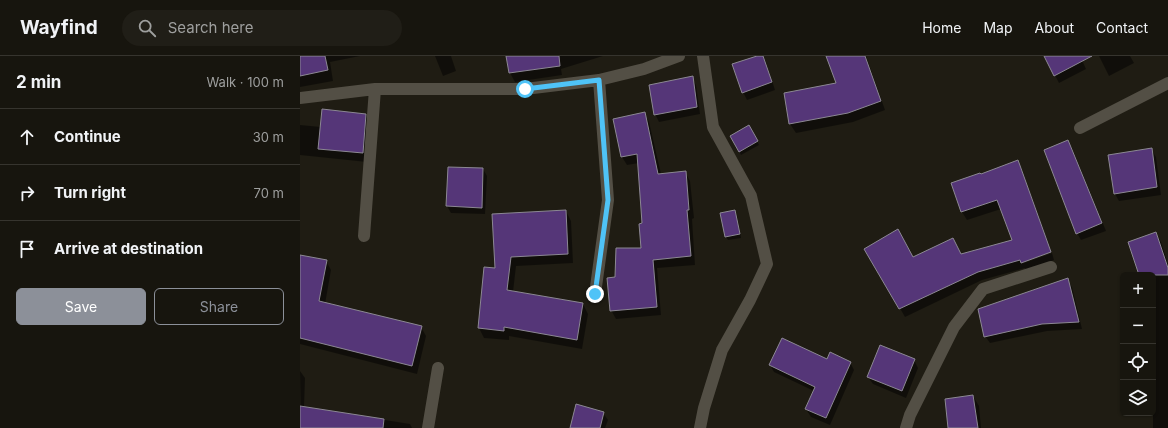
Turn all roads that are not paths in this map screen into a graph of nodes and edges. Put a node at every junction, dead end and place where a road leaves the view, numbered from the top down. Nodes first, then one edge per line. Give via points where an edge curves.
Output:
1 (680, 56) edge
2 (703, 56) edge
3 (599, 80) junction
4 (1168, 82) edge
5 (375, 89) junction
6 (300, 98) edge
7 (1080, 128) dead end
8 (364, 236) dead end
9 (1051, 267) dead end
10 (595, 294) dead end
11 (438, 368) dead end
12 (428, 428) edge
13 (700, 428) edge
14 (906, 428) edge

1 - 3 street via 644,69
2 - 13 street via 713,126 751,196 766,264 750,300 722,350
3 - 5 street via 525,89
3 - 10 street via 608,200
4 - 7 street
5 - 6 street
5 - 8 street
9 - 14 street via 983,289 954,327
11 - 12 street

